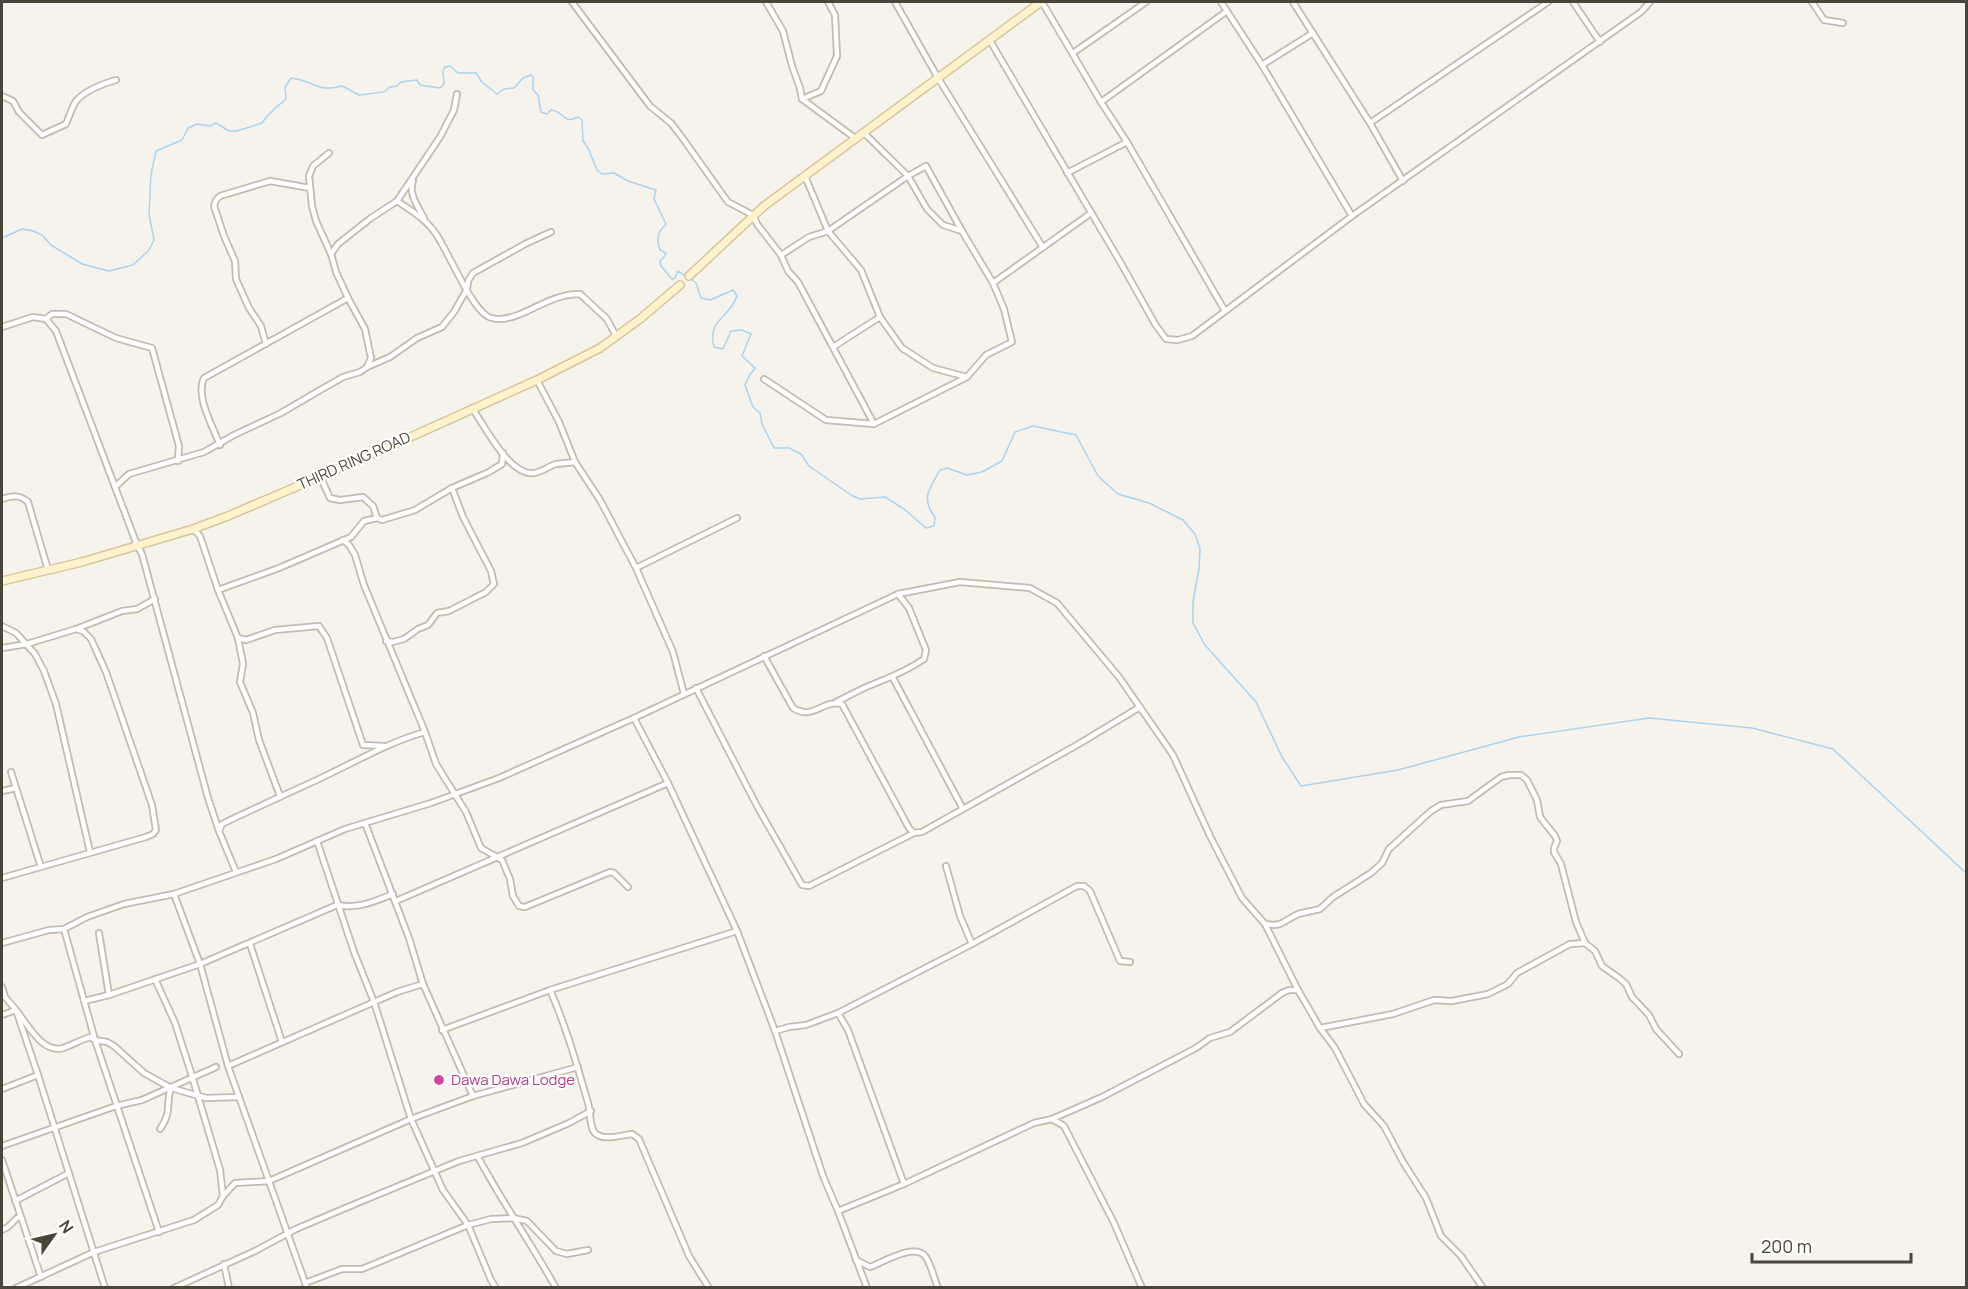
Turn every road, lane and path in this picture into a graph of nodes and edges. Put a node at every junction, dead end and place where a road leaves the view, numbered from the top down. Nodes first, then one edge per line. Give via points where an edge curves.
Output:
1 (572, 2) edge
2 (766, 2) edge
3 (828, 2) edge
4 (895, 2) edge
5 (1041, 2) edge
6 (1146, 2) edge
7 (1221, 2) edge
8 (1293, 2) edge
9 (1548, 2) edge
10 (1573, 2) edge
11 (1650, 2) edge
12 (1812, 2) edge
13 (1227, 11) junction
14 (1843, 22) dead end
15 (1313, 33) junction
16 (989, 39) junction
17 (1599, 42) junction
18 (1073, 53) junction
19 (1262, 65) junction
20 (938, 78) junction
21 (116, 80) dead end
22 (457, 94) dead end
23 (2, 96) edge
24 (802, 99) junction
25 (1101, 102) junction
26 (1370, 123) junction
27 (863, 132) junction
28 (855, 138) junction
29 (1127, 142) junction
30 (329, 153) dead end
31 (1067, 173) junction
32 (415, 176) junction
33 (805, 176) junction
34 (908, 176) junction
35 (1403, 181) junction
36 (310, 188) junction
37 (397, 201) junction
38 (1091, 213) junction
39 (753, 215) junction
40 (1352, 216) junction
41 (424, 219) junction
42 (828, 231) junction
43 (962, 231) junction
44 (551, 232) dead end
45 (1042, 246) junction
46 (331, 254) junction
47 (781, 255) junction
48 (689, 276) joint
49 (993, 283) junction
50 (680, 285) joint
51 (467, 289) junction
52 (348, 298) junction
53 (1225, 311) junction
54 (880, 317) junction
55 (46, 319) junction
56 (2, 327) edge
57 (616, 336) junction
58 (266, 344) junction
59 (832, 347) junction
60 (371, 358) junction
61 (376, 364) junction
62 (367, 367) junction
63 (967, 377) junction
64 (764, 379) dead end
65 (537, 380) junction
66 (472, 408) junction
67 (874, 424) junction
68 (220, 445) junction
69 (503, 453) junction
70 (178, 461) junction
71 (575, 462) junction
72 (320, 476) junction
73 (115, 487) junction
74 (452, 488) junction
75 (2, 499) edge
76 (377, 518) junction
77 (737, 518) dead end
78 (192, 529) junction
79 (343, 540) junction
80 (137, 545) junction
81 (636, 568) junction
82 (48, 570) junction
83 (2, 581) edge
84 (218, 590) junction
85 (898, 594) junction
86 (155, 599) junction
87 (2, 626) edge
88 (76, 629) junction
89 (238, 638) junction
90 (386, 640) junction
91 (27, 644) junction
92 (2, 648) edge
93 (764, 656) junction
94 (893, 678) junction
95 (696, 688) junction
96 (684, 694) junction
97 (835, 702) junction
98 (1140, 707) junction
99 (634, 718) junction
100 (425, 732) junction
101 (384, 746) junction
102 (11, 772) dead end
103 (668, 783) junction
104 (16, 788) junction
105 (2, 791) edge
106 (454, 794) junction
107 (280, 796) junction
108 (963, 809) junction
109 (365, 823) junction
110 (219, 831) junction
111 (914, 833) junction
112 (317, 841) junction
113 (90, 852) junction
114 (495, 858) junction
115 (946, 866) dead end
116 (41, 867) junction
117 (236, 872) junction
118 (2, 878) edge
119 (628, 887) dead end
120 (174, 894) junction
121 (393, 894) junction
122 (396, 901) junction
123 (337, 905) junction
124 (1265, 924) junction
125 (64, 929) junction
126 (737, 931) junction
127 (99, 933) dead end
128 (2, 943) edge
129 (1585, 943) junction
130 (250, 944) junction
131 (972, 944) junction
132 (1130, 962) dead end
133 (200, 964) junction
134 (155, 979) junction
135 (423, 984) junction
136 (2, 987) edge
137 (550, 990) junction
138 (1298, 990) junction
139 (109, 995) junction
140 (84, 1001) junction
141 (374, 1002) junction
142 (15, 1010) junction
143 (838, 1013) junction
144 (2, 1015) edge
145 (1320, 1028) junction
146 (442, 1030) junction
147 (775, 1031) junction
148 (95, 1040) junction
149 (282, 1042) junction
150 (1679, 1054) dead end
151 (228, 1066) junction
152 (216, 1067) dead end
153 (578, 1067) junction
154 (38, 1075) junction
155 (192, 1076) junction
156 (171, 1088) junction
157 (2, 1089) edge
158 (197, 1095) junction
159 (473, 1096) junction
160 (239, 1097) junction
161 (116, 1106) junction
162 (591, 1111) junction
163 (411, 1119) junction
164 (1052, 1119) junction
165 (54, 1127) junction
166 (160, 1129) dead end
167 (2, 1146) edge
168 (478, 1157) junction
169 (2, 1160) edge
170 (435, 1172) junction
171 (69, 1173) junction
172 (221, 1180) junction
173 (269, 1181) junction
174 (235, 1183) junction
175 (904, 1184) junction
176 (223, 1196) junction
177 (15, 1201) junction
178 (838, 1211) junction
179 (17, 1218) dead end
180 (513, 1218) junction
181 (468, 1225) junction
182 (2, 1230) edge
183 (159, 1232) junction
184 (287, 1234) junction
185 (588, 1250) dead end
186 (94, 1252) junction
187 (856, 1260) junction
188 (224, 1264) junction
189 (40, 1277) junction
190 (306, 1285) edge
191 (16, 1287) edge
192 (105, 1287) edge
193 (174, 1287) edge
194 (229, 1287) edge
195 (496, 1287) edge
196 (556, 1287) edge
197 (709, 1287) edge
198 (867, 1287) edge
199 (938, 1287) edge
200 (1142, 1287) edge
201 (1483, 1287) edge

1 - 39 street via 650,106 671,123 728,202
2 - 24 street via 783,31
3 - 24 street via 835,15 837,56 821,91
4 - 20 street
5 - 16 street
5 - 18 street
6 - 18 street
7 - 13 street
8 - 15 street
9 - 26 street
10 - 17 street
11 - 17 street
12 - 14 street via 1824,20
13 - 19 street
13 - 25 street
15 - 19 street
15 - 26 street
16 - 20 street
16 - 31 street
17 - 35 street
18 - 25 street
19 - 40 street
20 - 27 street
20 - 45 street
21 - 23 street via 83,95 75,102 66,124 42,135 13,101
22 - 32 street via 454,110
24 - 28 street
25 - 29 street
26 - 35 street
27 - 28 street
27 - 34 street
28 - 33 street
29 - 31 street
29 - 53 street
30 - 36 street via 313,166
31 - 38 street
32 - 37 street
32 - 41 street via 413,196
33 - 39 street
33 - 42 street
34 - 42 street
34 - 43 street via 927,209 943,225
34 - 43 street via 926,166
35 - 40 street
36 - 46 street via 316,221
36 - 58 street via 270,181 220,196 214,206 236,261 236,279 261,326
37 - 41 street
37 - 46 street via 371,218
38 - 45 street
38 - 53 street via 1166,339 1192,336
39 - 47 street
39 - 48 street
40 - 53 street
41 - 51 street
42 - 47 street via 809,237
42 - 54 street via 861,270
43 - 49 street
44 - 51 street via 473,273
45 - 49 street
46 - 52 street
47 - 59 street
48 - 50 street
49 - 63 street via 1012,342 986,355
50 - 57 street, THIRD RING ROAD
51 - 57 street via 488,317 500,319 550,299 580,294 607,319
51 - 61 street via 442,327
52 - 58 street
52 - 60 street via 365,329
54 - 59 street
54 - 63 street via 902,348 933,368
55 - 56 street via 33,317
55 - 70 street via 52,314 66,314 116,338 152,348 179,446
55 - 73 street via 56,331
57 - 65 street, THIRD RING ROAD
58 - 68 street via 204,378 201,384 200,393
59 - 67 street
60 - 61 street
60 - 62 street
61 - 62 street
62 - 68 street
63 - 67 street
64 - 67 street via 826,420
65 - 66 street, THIRD RING ROAD
65 - 71 street
66 - 69 street
66 - 72 street, THIRD RING ROAD
68 - 70 street
69 - 71 street via 522,472 535,473
69 - 74 street via 498,467
70 - 73 street via 129,474
71 - 81 street
72 - 76 street via 330,498 363,497 373,506
72 - 78 street, THIRD RING ROAD
73 - 80 street
74 - 76 street via 415,510
74 - 90 street via 494,584 449,611 437,613 428,625 404,639
75 - 82 street via 16,496 28,502
76 - 79 street via 364,521 351,537
77 - 81 street
78 - 80 street, THIRD RING ROAD
78 - 84 street via 200,536
79 - 84 street
79 - 90 street via 355,555
80 - 82 street, THIRD RING ROAD
80 - 86 street
81 - 96 street via 673,652
82 - 83 street, THIRD RING ROAD
84 - 89 street
85 - 93 street
85 - 94 street via 909,608 926,650 924,659
85 - 98 street via 960,582 1030,588 1057,603
86 - 88 street
86 - 110 street
87 - 91 street
88 - 91 street
88 - 113 street via 91,639 106,672 152,805 156,830 146,837
89 - 101 street via 246,640 275,630 319,626 327,638 363,745
89 - 107 street via 243,664 240,682
90 - 100 street
91 - 92 street
91 - 113 street via 36,654 56,704
93 - 95 street
93 - 97 street via 800,713 807,714
94 - 97 street
94 - 108 street
95 - 96 street
95 - 111 street via 802,885 809,886
96 - 99 street
97 - 111 street via 842,704
98 - 108 street
98 - 124 street via 1173,755 1242,898
99 - 103 street
99 - 106 street
100 - 101 street
100 - 106 street via 431,753
101 - 107 street
102 - 104 street
103 - 114 street
103 - 126 street
104 - 105 street
104 - 116 street
106 - 109 street
106 - 114 street via 481,848
107 - 110 street via 222,824
108 - 111 street
109 - 112 street
109 - 121 street
110 - 117 street
112 - 117 street
112 - 123 street
113 - 116 street
114 - 119 street via 502,860 519,906 525,907 610,872
114 - 122 street
115 - 131 street
116 - 118 street
117 - 120 street
120 - 125 street via 124,904
120 - 133 street
121 - 122 street
121 - 123 street via 363,906
122 - 135 street
123 - 130 street
123 - 141 street
124 - 129 street via 1280,924 1298,914 1320,909 1371,873 1389,849 1431,811 1468,801 1509,775 1527,780 1540,817 1555,836 1554,852
124 - 138 street
125 - 128 street
125 - 140 street
126 - 137 street
126 - 147 street
127 - 139 street
129 - 145 street via 1570,944 1488,994 1434,1000 1393,1014
129 - 150 street via 1595,951 1602,966 1626,984 1656,1029
130 - 133 street
130 - 149 street
131 - 132 street via 1069,890 1084,886 1090,891 1120,961
131 - 143 street
133 - 134 street
133 - 151 street
134 - 139 street
134 - 155 street via 175,1023
135 - 141 street
135 - 146 street
136 - 142 street
137 - 146 street
137 - 153 street
138 - 145 street
138 - 164 street via 1282,993 1230,1032 1210,1038 1102,1097
139 - 140 street
140 - 148 street
141 - 149 street
141 - 163 street
142 - 144 street
142 - 148 street via 51,1049 90,1037
142 - 154 street
143 - 147 street
143 - 175 street via 848,1030
145 - 201 street via 1426,1198 1441,1236
146 - 159 street
147 - 178 street
148 - 156 street via 114,1046 144,1073
148 - 161 street
149 - 151 street
151 - 160 street
152 - 155 street
153 - 159 street
153 - 162 street
154 - 157 street
154 - 165 street
155 - 156 street
155 - 158 street
156 - 158 street
156 - 161 street
156 - 166 street via 170,1109
158 - 160 street
158 - 172 street
159 - 163 street
160 - 173 street
161 - 165 street
161 - 183 street
162 - 168 street via 522,1143
162 - 197 street via 592,1130 597,1135 632,1134 639,1139 689,1256
163 - 170 street
163 - 173 street
164 - 175 street via 1035,1123
164 - 200 street via 1064,1126 1114,1222
165 - 167 street
165 - 171 street
168 - 170 street
168 - 180 street
169 - 177 street
170 - 181 street
170 - 184 street
171 - 177 street
171 - 186 street
172 - 174 street
172 - 176 street
173 - 174 street
173 - 184 street
174 - 176 street
175 - 178 street
176 - 183 street via 218,1205 194,1220
177 - 189 street
178 - 187 street
179 - 182 street
180 - 181 street
180 - 185 street via 527,1221 556,1251 567,1254
180 - 196 street
181 - 190 street via 362,1269 342,1269
181 - 195 street
183 - 186 street
184 - 188 street
184 - 190 street
186 - 189 street
186 - 192 street
187 - 198 street
187 - 199 street via 870,1267 911,1250 921,1252
188 - 193 street
188 - 194 street
189 - 191 street

